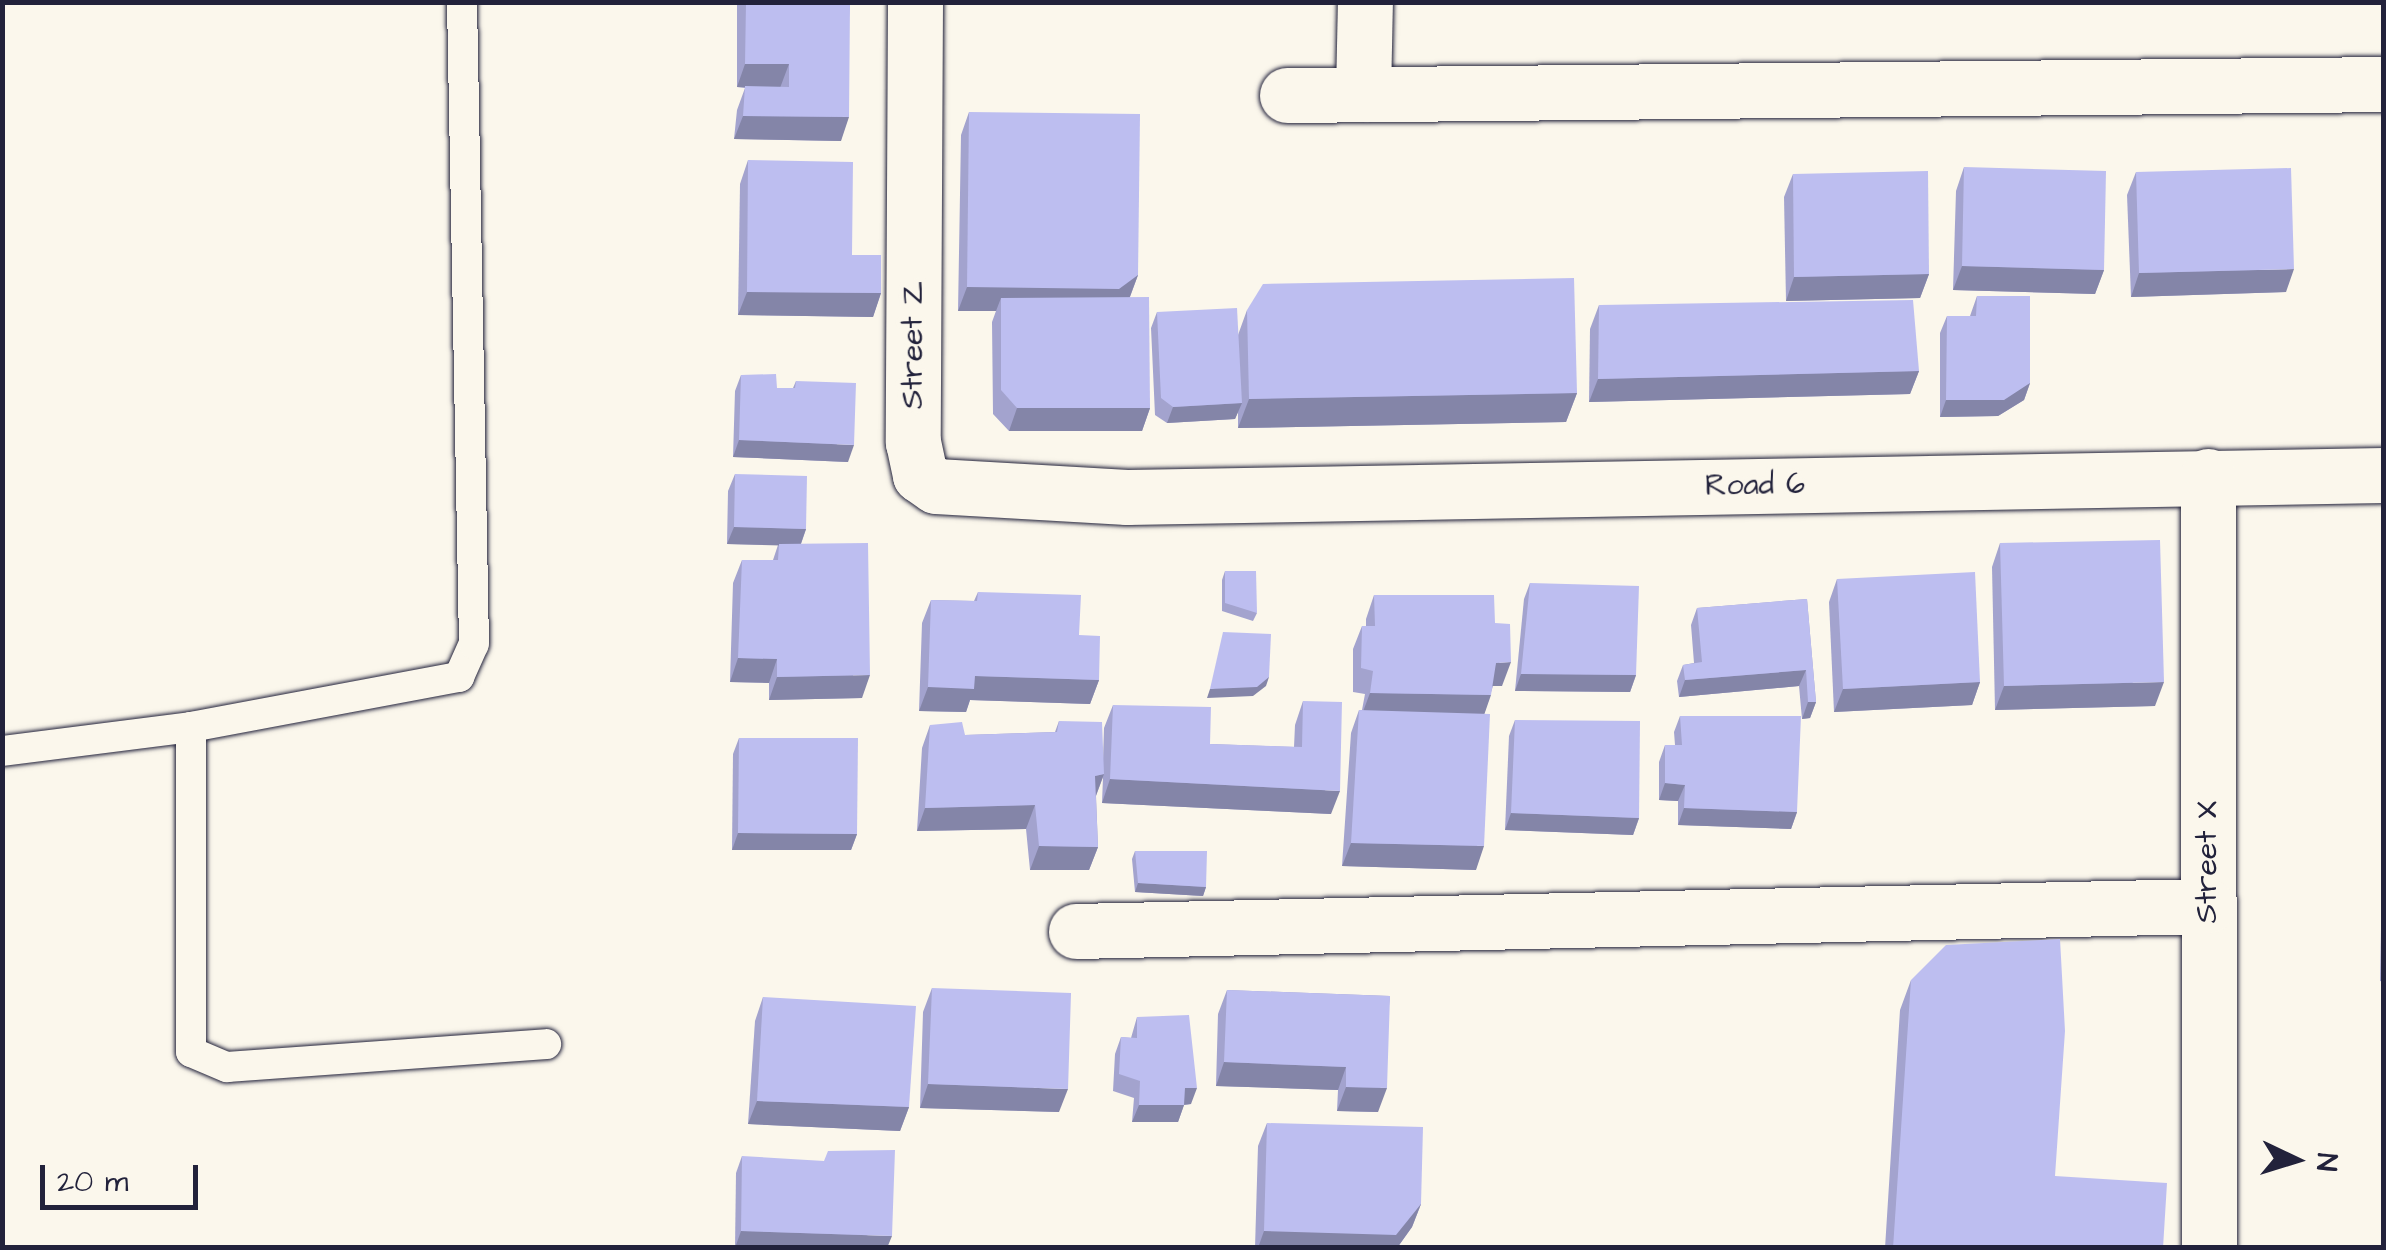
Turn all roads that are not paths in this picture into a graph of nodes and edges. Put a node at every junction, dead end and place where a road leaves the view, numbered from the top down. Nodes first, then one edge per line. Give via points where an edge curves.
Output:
1 (462, 2) edge
2 (914, 2) edge
3 (1366, 2) edge
4 (2384, 84) edge
5 (1287, 94) dead end
6 (1363, 94) junction
7 (2384, 475) edge
8 (2208, 476) junction
9 (1127, 497) joint
10 (191, 727) junction
11 (2, 751) edge
12 (2207, 906) junction
13 (1076, 931) dead end
14 (546, 1044) dead end
15 (2209, 1248) edge

1 - 10 lane via 474,644 459,677
2 - 9 street, Street Z via 916,468 936,486
3 - 6 street
4 - 6 street
5 - 6 street
7 - 8 street, Road 6
8 - 9 street, Road 6
8 - 12 street, Street X
10 - 11 lane
10 - 14 lane via 191,1052 227,1067
12 - 13 street
12 - 15 street, Street X

